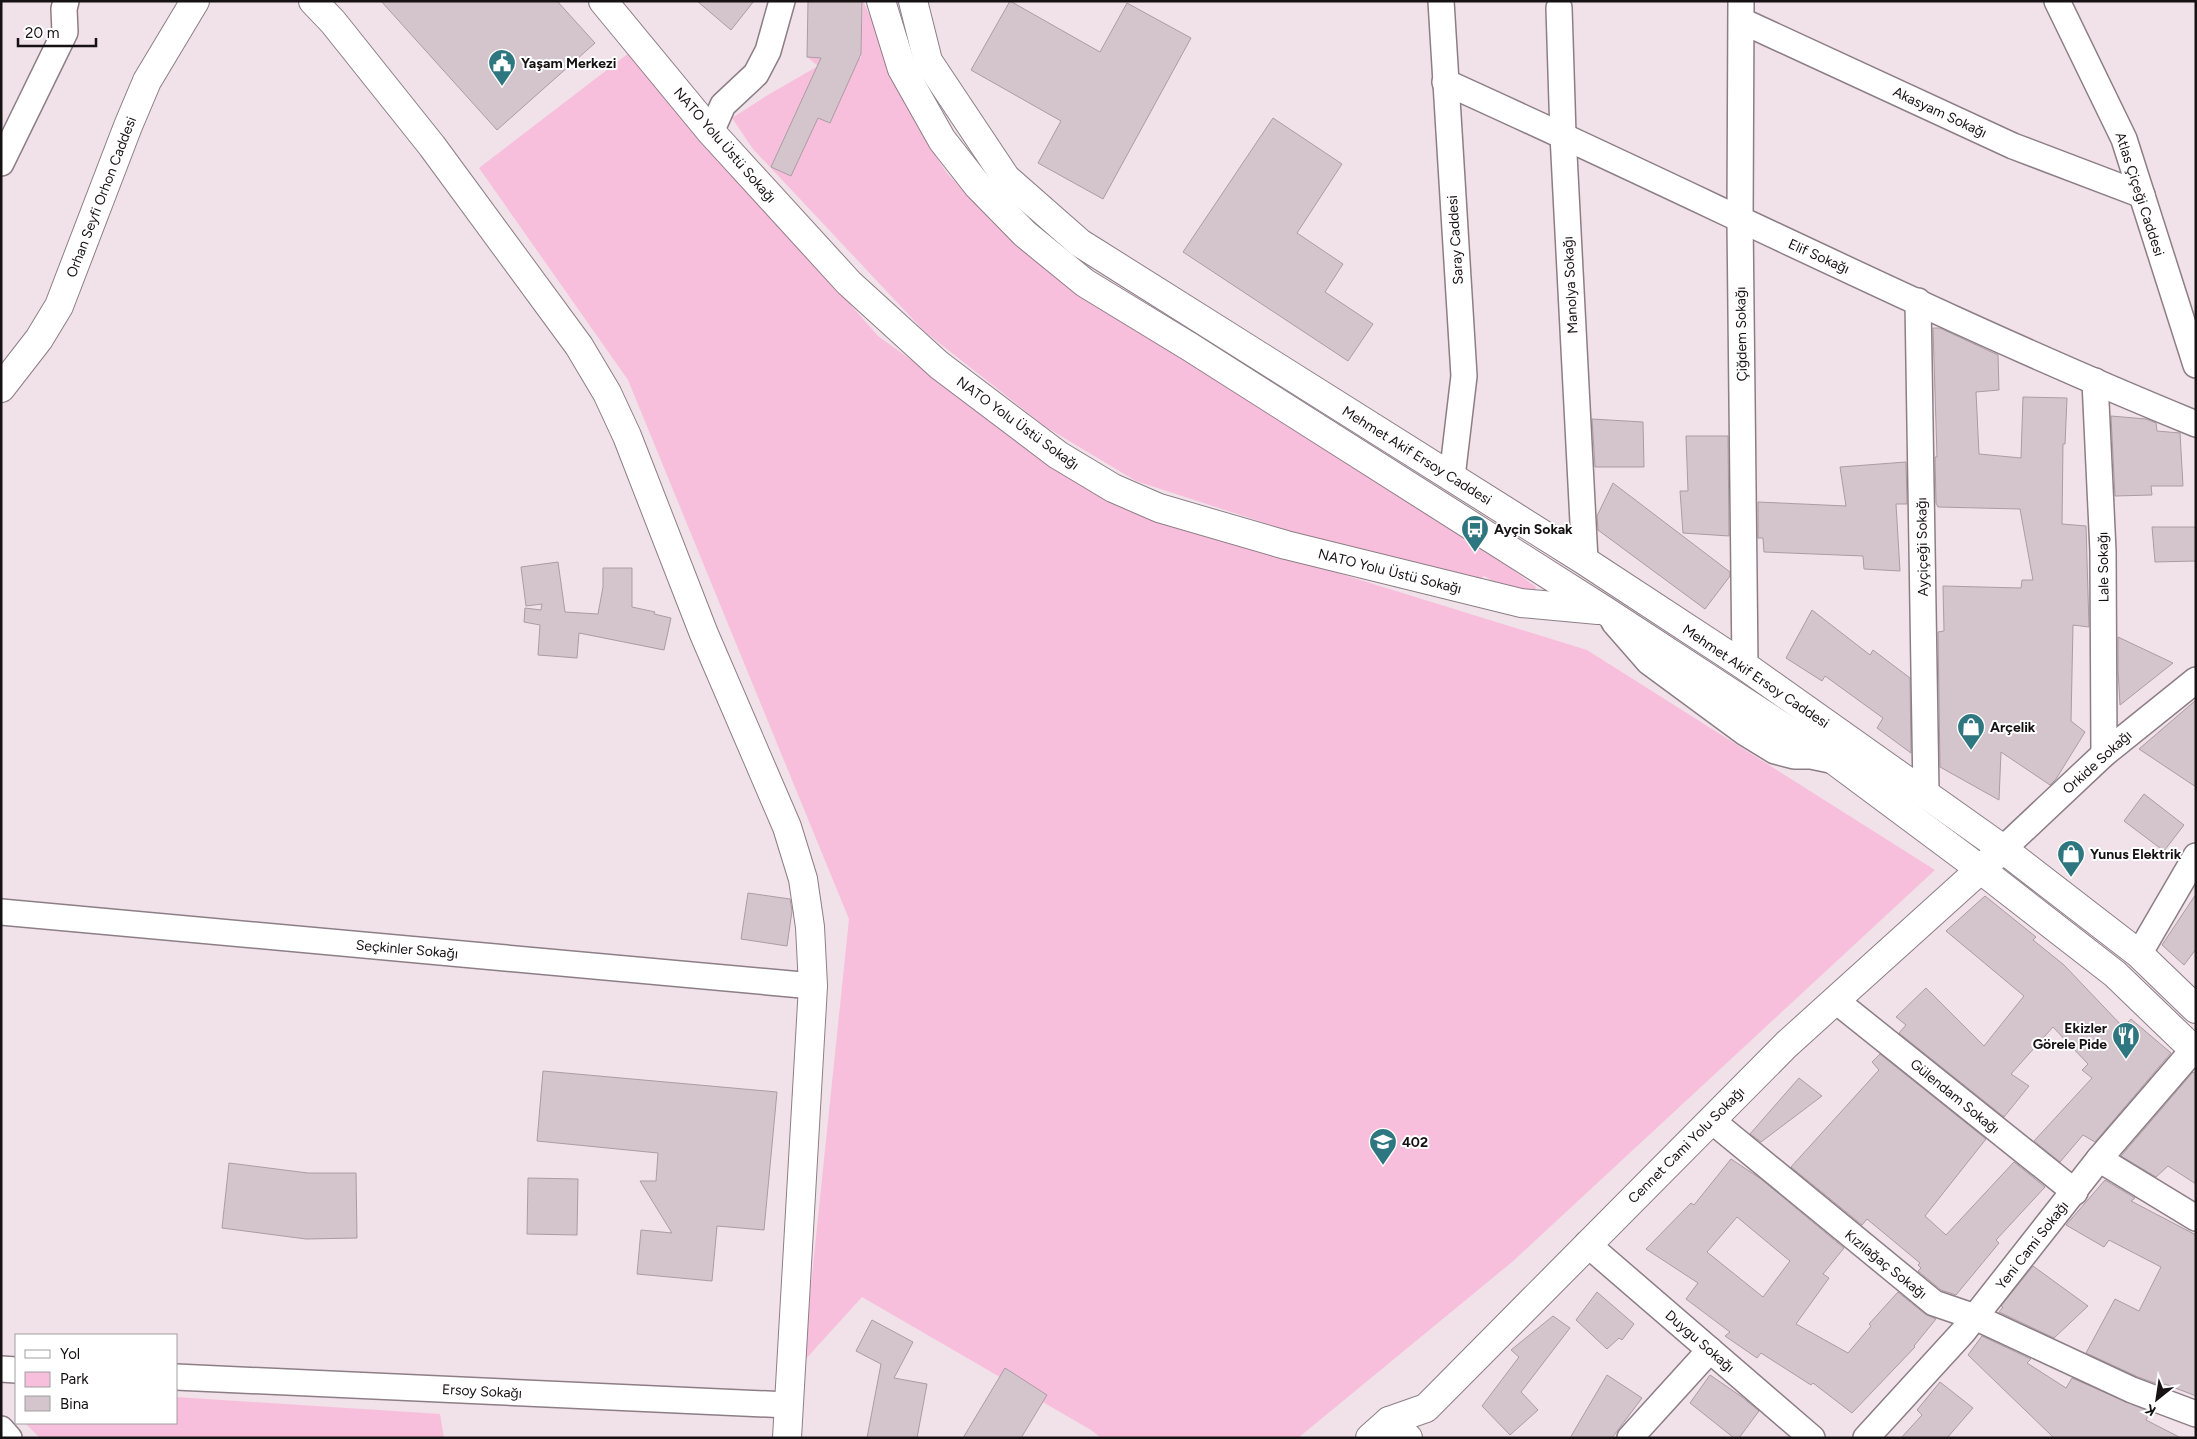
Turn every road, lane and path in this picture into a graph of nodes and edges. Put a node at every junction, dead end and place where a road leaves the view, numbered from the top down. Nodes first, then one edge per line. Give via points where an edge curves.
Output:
1 (66, 1) edge
2 (195, 1) edge
3 (313, 1) edge
4 (603, 1) edge
5 (782, 1) edge
6 (881, 1) edge
7 (913, 1) edge
8 (1442, 1) edge
9 (2057, 1) edge
10 (1559, 8) dead end
11 (1742, 11) edge
12 (1445, 82) junction
13 (710, 132) junction
14 (1563, 135) junction
15 (1, 163) edge
16 (2142, 195) junction
17 (1740, 220) junction
18 (1918, 301) junction
19 (2196, 365) edge
20 (2095, 381) junction
21 (1, 388) edge
22 (2196, 424) edge
23 (1452, 477) junction
24 (1441, 508) junction
25 (1585, 561) junction
26 (1621, 586) junction
27 (1604, 610) junction
28 (1745, 666) junction
29 (2196, 680) edge
30 (2104, 754) junction
31 (1926, 793) junction
32 (2003, 849) junction
33 (2196, 856) edge
34 (1980, 869) junction
35 (1, 912) edge
36 (2139, 954) junction
37 (2115, 974) junction
38 (813, 986) junction
39 (1835, 1000) junction
40 (2196, 1008) edge
41 (2195, 1049) edge
42 (1711, 1120) junction
43 (2099, 1160) junction
44 (2075, 1192) junction
45 (2196, 1218) edge
46 (1587, 1244) junction
47 (1975, 1317) junction
48 (1710, 1350) junction
49 (1, 1369) edge
50 (15, 1370) edge
51 (178, 1377) edge
52 (788, 1405) junction
53 (2196, 1414) edge
54 (1, 1429) edge
55 (1389, 1432) edge
56 (10, 1438) edge
57 (786, 1438) edge
58 (1630, 1438) edge
59 (1812, 1438) edge
60 (1866, 1438) edge

1 - 15 street via 64,32
2 - 21 street, Orhan Seyfi Orhon Caddesi via 147,81 59,306 39,339
3 - 38 street via 432,146 579,346 607,393 704,634 787,826 803,879
4 - 13 street, NATO Yolu Üstü Sokağı
5 - 13 street via 768,51 756,74 723,105
6 - 24 street, Mehmet Akif Ersoy Caddesi via 902,69 942,140 978,186 1025,234 1086,283
7 - 23 street, Mehmet Akif Ersoy Caddesi via 928,61 1006,178 1080,243
8 - 12 street, Saray Caddesi
9 - 16 street, Atlas Çiçeği Caddesi via 2124,139
10 - 14 street, Manolya Sokağı
11 - 16 street, Akasyam Sokağı via 2013,146
11 - 17 street, Çiğdem Sokağı
12 - 14 street, Elif Sokağı
12 - 23 street, Saray Caddesi via 1464,376
13 - 27 street, NATO Yolu Üstü Sokağı via 849,283 939,365 1058,455 1113,488 1159,508 1314,552 1521,603
14 - 17 street, Elif Sokağı
14 - 25 street, Manolya Sokağı
16 - 19 street, Atlas Çiçeği Caddesi
17 - 18 street, Elif Sokağı
17 - 28 street, Çiğdem Sokağı
18 - 20 street, Elif Sokağı
18 - 31 street, Ayçiçeği Sokağı
20 - 22 street, Elif Sokağı
20 - 30 street, Lale Sokağı via 2103,551
23 - 24 street
23 - 25 street, Mehmet Akif Ersoy Caddesi
24 - 27 street, Mehmet Akif Ersoy Caddesi
25 - 26 street, Mehmet Akif Ersoy Caddesi
26 - 27 street
26 - 28 street, Mehmet Akif Ersoy Caddesi
27 - 34 street, Mehmet Akif Ersoy Caddesi via 1835,761
28 - 31 street, Mehmet Akif Ersoy Caddesi
29 - 30 street, Orkide Sokağı
30 - 32 street, Orkide Sokağı
31 - 32 street, Mehmet Akif Ersoy Caddesi
32 - 34 street, Cennet Cami Yolu Sokağı
32 - 36 street, Mehmet Akif Ersoy Caddesi
33 - 36 street
34 - 37 street, Mehmet Akif Ersoy Caddesi
34 - 39 street, Cennet Cami Yolu Sokağı
35 - 38 street, Seçkinler Sokağı
36 - 37 street
36 - 40 street, Mehmet Akif Ersoy Caddesi
37 - 41 street, Mehmet Akif Ersoy Caddesi
38 - 52 street
39 - 42 street, Cennet Cami Yolu Sokağı
39 - 44 street, Gülendam Sokağı
41 - 43 street, Yeni Cami Sokağı
42 - 46 street, Cennet Cami Yolu Sokağı
42 - 47 street, Kızılağaç Sokağı via 1934,1303
43 - 44 street, Yeni Cami Sokağı
43 - 45 street
44 - 47 street, Yeni Cami Sokağı
46 - 48 street, Duygu Sokağı
46 - 55 street, Cennet Cami Yolu Sokağı via 1426,1408
47 - 53 street, Kızılağaç Sokağı via 2132,1390
47 - 60 street, Yeni Cami Sokağı
48 - 58 street
48 - 59 street, Duygu Sokağı
49 - 50 street
51 - 52 street, Ersoy Sokağı
52 - 57 street
54 - 56 street

